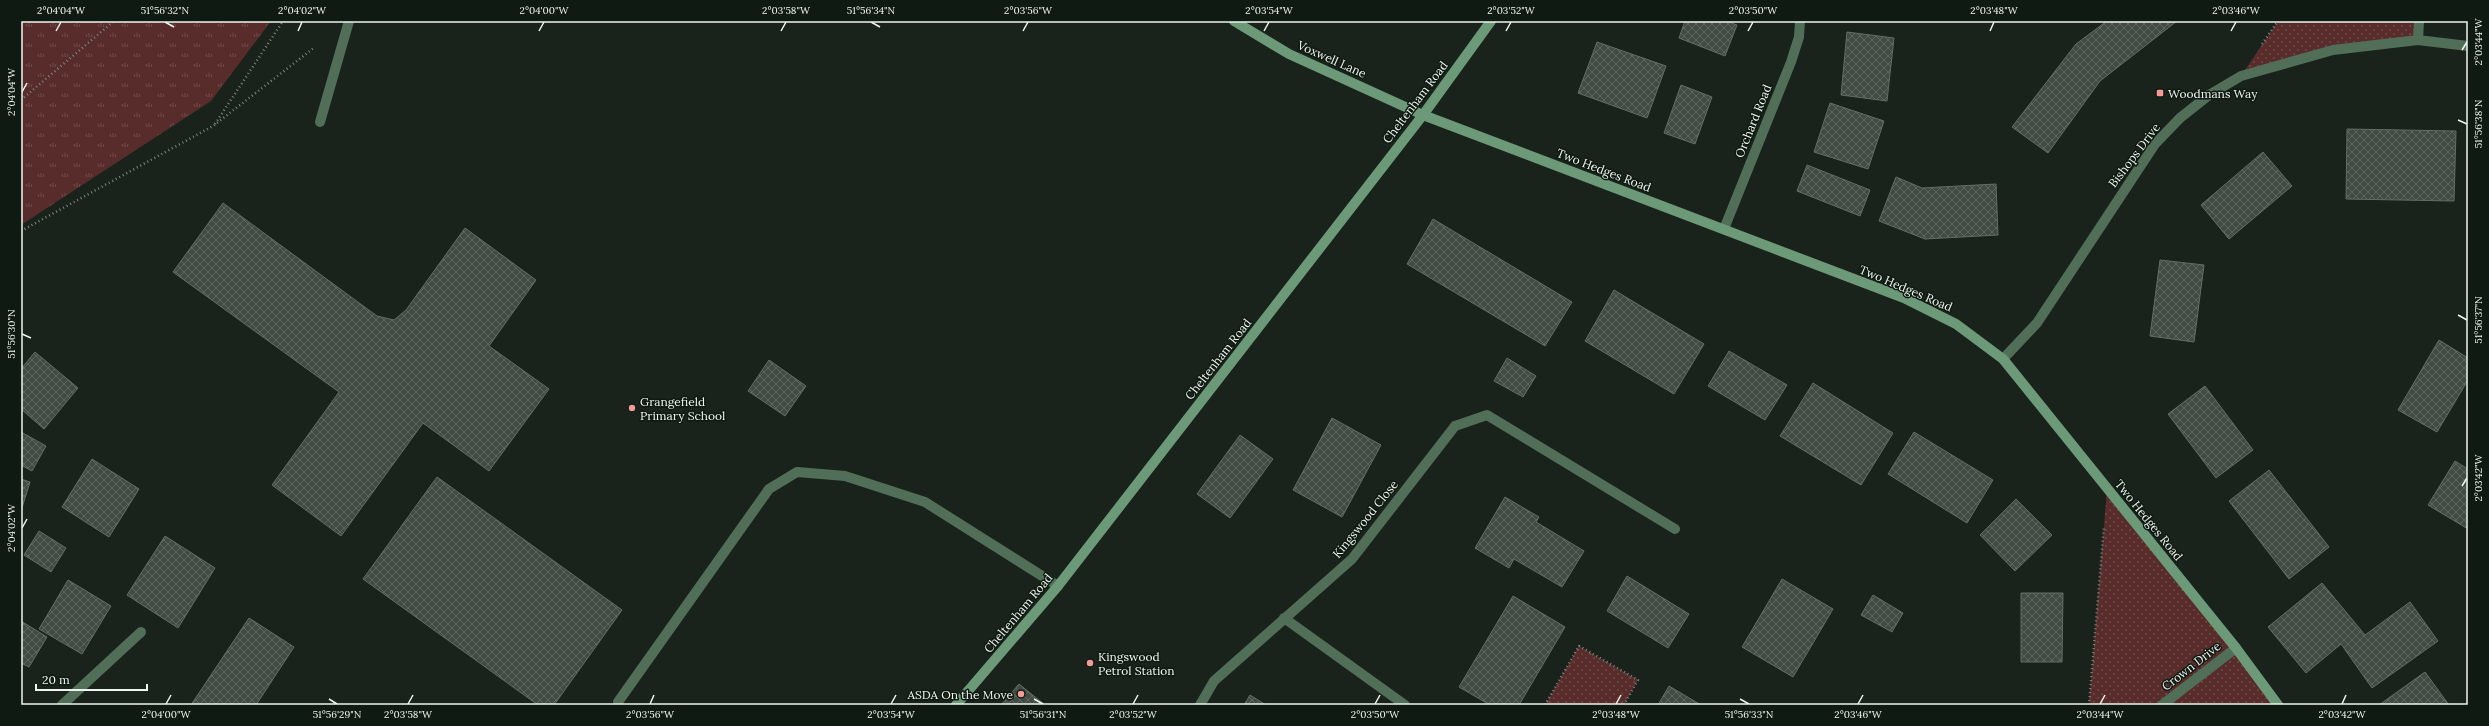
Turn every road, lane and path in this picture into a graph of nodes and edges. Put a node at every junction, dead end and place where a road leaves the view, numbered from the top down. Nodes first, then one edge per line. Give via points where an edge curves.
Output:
1 (114, 21) edge
2 (283, 21) edge
3 (350, 21) edge
4 (1234, 21) edge
5 (1491, 21) edge
6 (1800, 21) edge
7 (2419, 21) edge
8 (2418, 40) junction
9 (318, 45) dead end
10 (2468, 46) edge
11 (21, 100) edge
12 (1423, 114) junction
13 (320, 122) dead end
14 (213, 126) junction
15 (1724, 229) junction
16 (21, 231) edge
17 (2003, 359) junction
18 (2107, 490) junction
19 (1675, 530) dead end
20 (1058, 586) junction
21 (1284, 618) junction
22 (141, 632) dead end
23 (2236, 648) junction
24 (618, 702) dead end
25 (62, 705) edge
26 (956, 705) edge
27 (1200, 705) edge
28 (1405, 705) edge
29 (1545, 705) edge
30 (1624, 705) edge
31 (2090, 705) edge
32 (2162, 705) edge
33 (2278, 705) edge

1 - 11 path
2 - 14 path
3 - 13 street
4 - 12 street, Voxwell Lane via 1289,54
5 - 12 street, Cheltenham Road
6 - 15 street, Orchard Road via 1799,37 1791,62
7 - 8 street
8 - 10 street, Bishops Drive
8 - 17 street, Bishops Drive via 2362,46 2302,57 2241,76 2209,95 2180,118 2155,144 2037,323
9 - 14 path
12 - 15 street, Two Hedges Road
12 - 20 street, Cheltenham Road
14 - 16 path
15 - 17 street, Two Hedges Road via 1931,309 1962,328
17 - 18 street, Two Hedges Road
18 - 23 street, Two Hedges Road
18 - 31 path
19 - 21 street, Kingswood Close via 1487,415 1455,426 1352,559
20 - 24 street via 925,502 845,476 797,472 769,489
20 - 26 street, Cheltenham Road
21 - 27 street, Kingswood Close via 1214,681
21 - 28 street
22 - 25 street
23 - 32 street, Crown Drive
23 - 33 street, Two Hedges Road
29 - 30 path via 1579,646 1638,680

